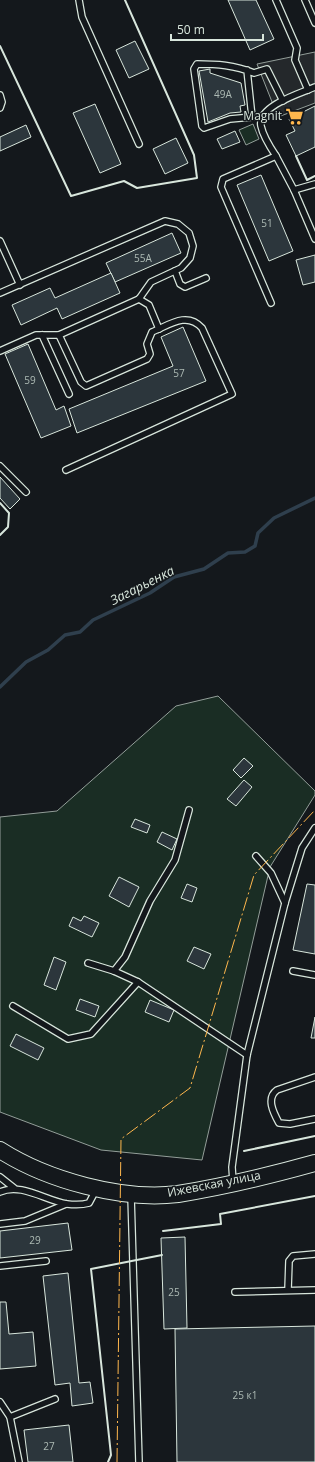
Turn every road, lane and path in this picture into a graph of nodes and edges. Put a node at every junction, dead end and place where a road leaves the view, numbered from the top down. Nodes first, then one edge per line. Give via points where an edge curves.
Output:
1 (80, 0) edge
2 (276, 0) edge
3 (305, 0) edge
4 (315, 23) edge
5 (247, 70) junction
6 (315, 87) edge
7 (308, 90) junction
8 (0, 95) edge
9 (283, 101) junction
10 (0, 108) edge
11 (139, 144) dead end
12 (276, 156) junction
13 (315, 184) edge
14 (294, 190) junction
15 (315, 239) edge
16 (0, 241) edge
17 (175, 271) junction
18 (206, 278) dead end
19 (20, 285) junction
20 (0, 293) edge
21 (139, 299) junction
22 (271, 303) dead end
23 (159, 329) junction
24 (42, 335) junction
25 (59, 335) junction
26 (0, 351) edge
27 (69, 394) dead end
28 (0, 466) edge
29 (66, 470) dead end
30 (26, 492) dead end
31 (189, 810) dead end
32 (315, 828) edge
33 (256, 856) dead end
34 (285, 904) junction
35 (88, 963) dead end
36 (114, 971) junction
37 (294, 971) dead end
38 (315, 976) edge
39 (138, 982) junction
40 (13, 1006) dead end
41 (247, 1056) junction
42 (315, 1077) edge
43 (315, 1119) edge
44 (0, 1150) edge
45 (315, 1163) edge
46 (0, 1177) edge
47 (233, 1182) junction
48 (14, 1188) junction
49 (97, 1188) junction
50 (1, 1190) edge
51 (131, 1194) junction
52 (66, 1204) junction
53 (0, 1224) edge
54 (315, 1254) edge
55 (46, 1261) dead end
56 (0, 1266) edge
57 (288, 1290) junction
58 (315, 1290) edge
59 (235, 1292) dead end
60 (55, 1399) dead end
61 (0, 1402) edge
62 (10, 1417) junction
63 (19, 1462) edge
64 (139, 1462) edge

1 - 11 lane via 82,17
2 - 7 lane via 297,48 295,60
3 - 4 lane
5 - 5 lane via 222,64 195,66 204,128 230,119 252,117
5 - 9 lane via 254,73 268,70
6 - 7 lane
7 - 9 lane
8 - 10 lane
9 - 12 lane via 268,108 260,123
12 - 14 lane
12 - 22 lane via 223,179 220,188
13 - 14 lane
14 - 15 lane
16 - 19 lane
17 - 18 lane via 180,284 185,287
17 - 19 lane via 190,258 193,246 189,233 178,224 165,221
17 - 21 lane via 151,282
19 - 20 lane
21 - 23 lane via 149,305
21 - 25 lane
23 - 25 lane via 152,332 147,344 150,354 147,359 86,386 81,382
23 - 29 lane via 180,320 189,319 197,322 232,394
24 - 25 lane
24 - 26 lane via 36,335
24 - 27 lane
28 - 30 lane
31 - 36 lane via 175,860 150,901 125,957
32 - 34 lane via 302,848
33 - 34 lane via 271,873
34 - 41 lane
35 - 36 lane
36 - 39 lane
37 - 38 lane
39 - 40 lane via 91,1034 68,1039
39 - 41 lane
41 - 47 lane via 232,1167
42 - 43 lane via 277,1090 273,1093 271,1103 279,1123 284,1125
44 - 49 street, Ижевская улица via 52,1175
45 - 47 street, Ижевская улица
46 - 48 lane
47 - 51 street, Ижевская улица via 177,1194
48 - 50 lane
48 - 52 lane
49 - 51 street, Ижевская улица
49 - 52 lane via 89,1203
51 - 64 lane
52 - 53 lane via 25,1221
54 - 57 lane via 294,1256 289,1261
55 - 56 lane
57 - 58 lane
57 - 59 lane
60 - 62 lane
61 - 62 lane
62 - 63 lane

